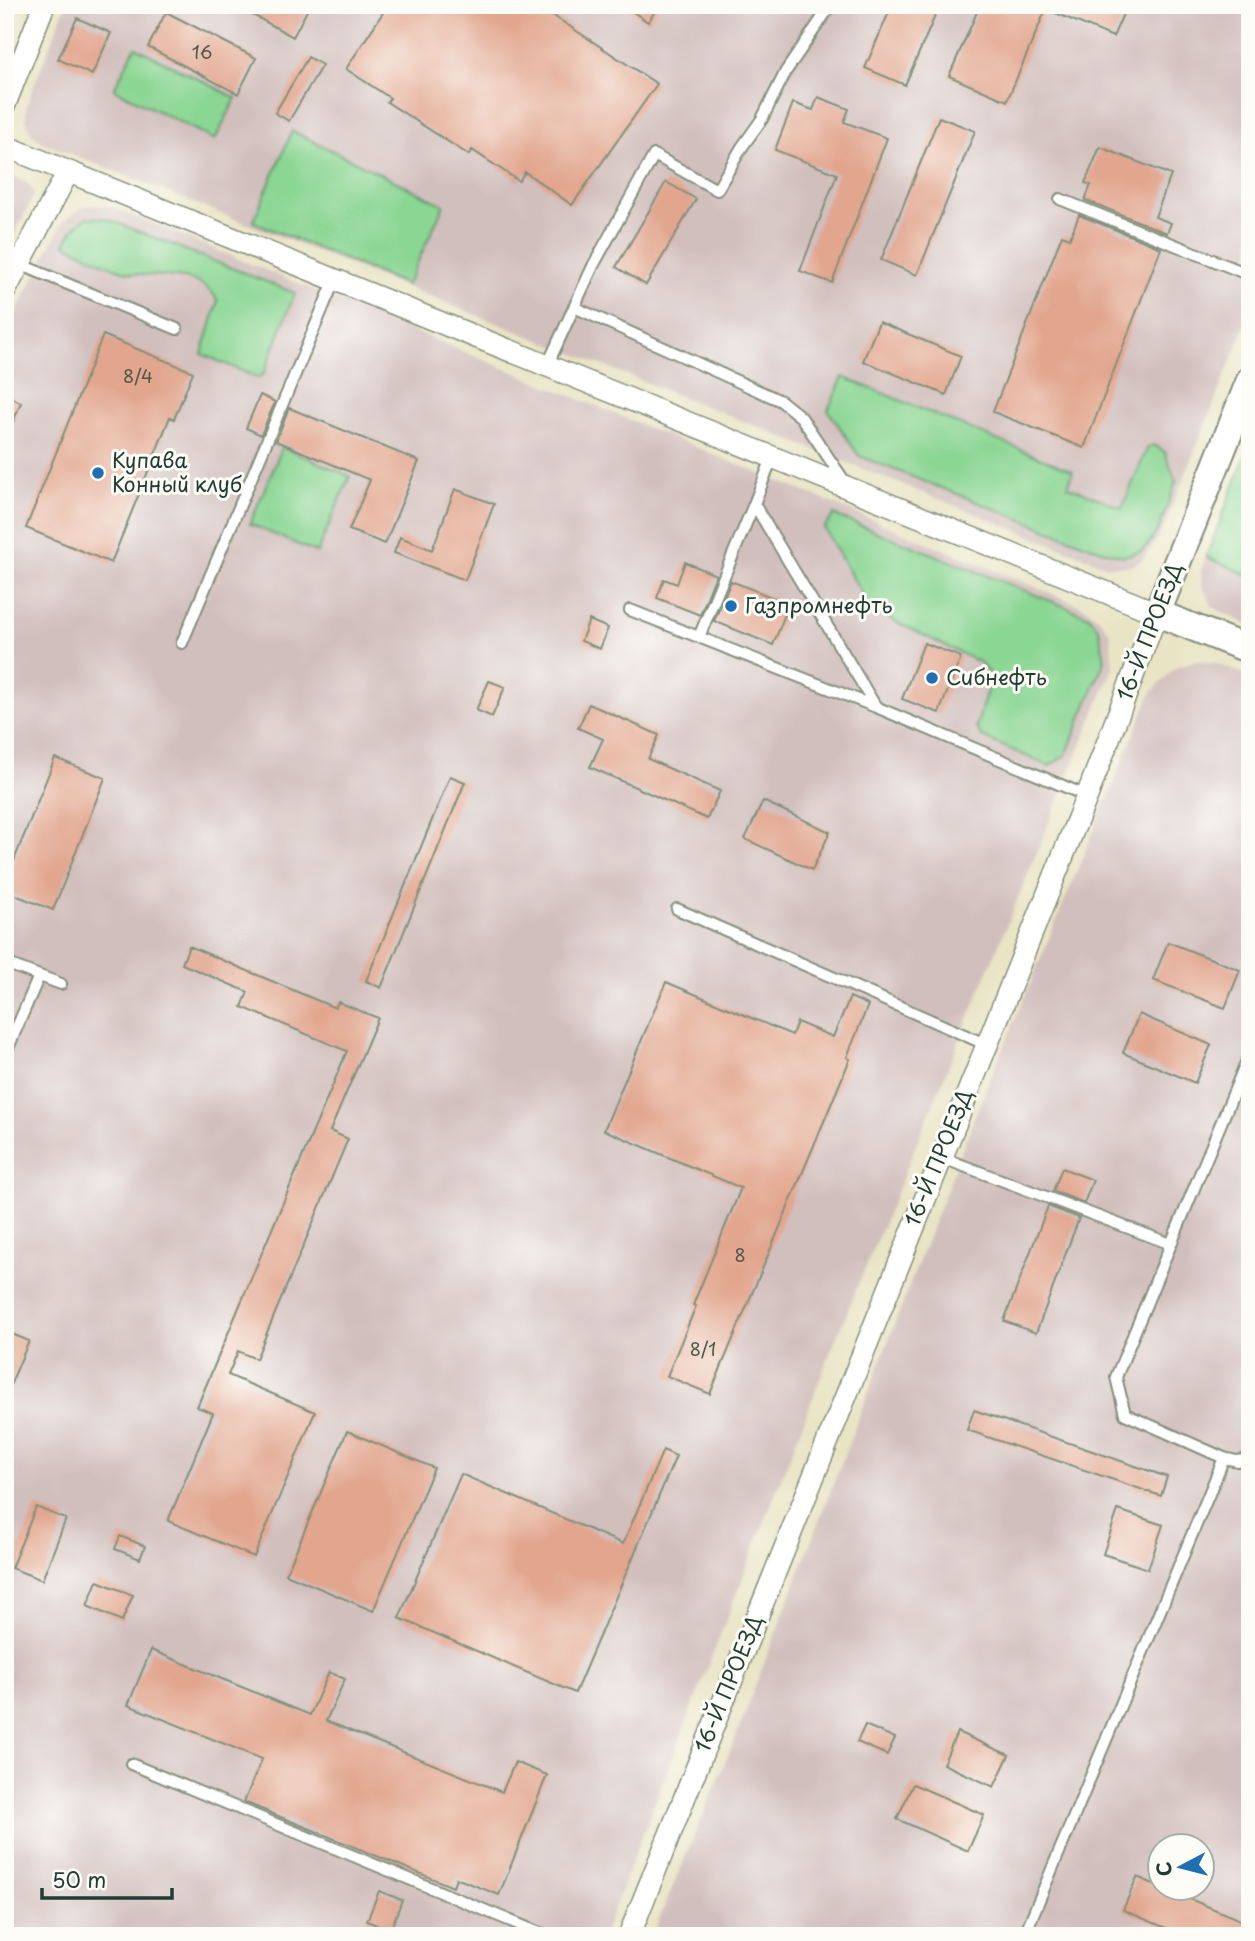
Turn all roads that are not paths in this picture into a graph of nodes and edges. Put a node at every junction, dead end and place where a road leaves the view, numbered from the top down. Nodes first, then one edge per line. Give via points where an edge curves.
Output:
1 (44, 5) edge
2 (831, 5) edge
3 (5, 104) edge
4 (5, 146) edge
5 (68, 172) junction
6 (1060, 198) dead end
7 (19, 264) junction
8 (1250, 275) edge
9 (335, 279) junction
10 (5, 291) edge
11 (574, 307) junction
12 (177, 329) dead end
13 (547, 366) junction
14 (1250, 380) edge
15 (772, 457) junction
16 (850, 491) junction
17 (754, 504) junction
18 (630, 610) dead end
19 (1157, 613) junction
20 (699, 637) junction
21 (182, 643) dead end
22 (1250, 650) edge
23 (876, 707) junction
24 (1087, 796) junction
25 (677, 909) dead end
26 (5, 963) edge
27 (39, 976) junction
28 (61, 984) dead end
29 (985, 1044) junction
30 (1250, 1053) edge
31 (5, 1055) edge
32 (940, 1157) junction
33 (1171, 1244) junction
34 (1224, 1458) junction
35 (1250, 1459) edge
36 (131, 1764) dead end
37 (547, 1936) edge
38 (629, 1936) edge
39 (1024, 1936) edge

1 - 3 street
2 - 11 lane via 786,71 717,190 654,155
4 - 5 street
5 - 7 street
5 - 9 street
6 - 8 lane
7 - 10 street
7 - 12 lane
9 - 13 street
9 - 21 lane
11 - 13 lane
11 - 16 lane via 781,401 801,417
13 - 15 street
14 - 19 street, 16-Й ПРОЕЗД
15 - 16 street
15 - 17 lane
16 - 19 street
17 - 20 lane
17 - 23 lane
18 - 20 lane
19 - 22 street
19 - 24 street, 16-Й ПРОЕЗД
20 - 23 lane
23 - 24 lane
24 - 29 street, 16-Й ПРОЕЗД
25 - 29 lane
26 - 27 lane
27 - 28 lane
27 - 31 lane
29 - 32 street, 16-Й ПРОЕЗД
30 - 33 lane
32 - 33 lane
32 - 38 street, 16-Й ПРОЕЗД
33 - 34 lane via 1116,1377 1118,1394 1125,1414
34 - 35 lane
34 - 39 lane
36 - 37 lane

